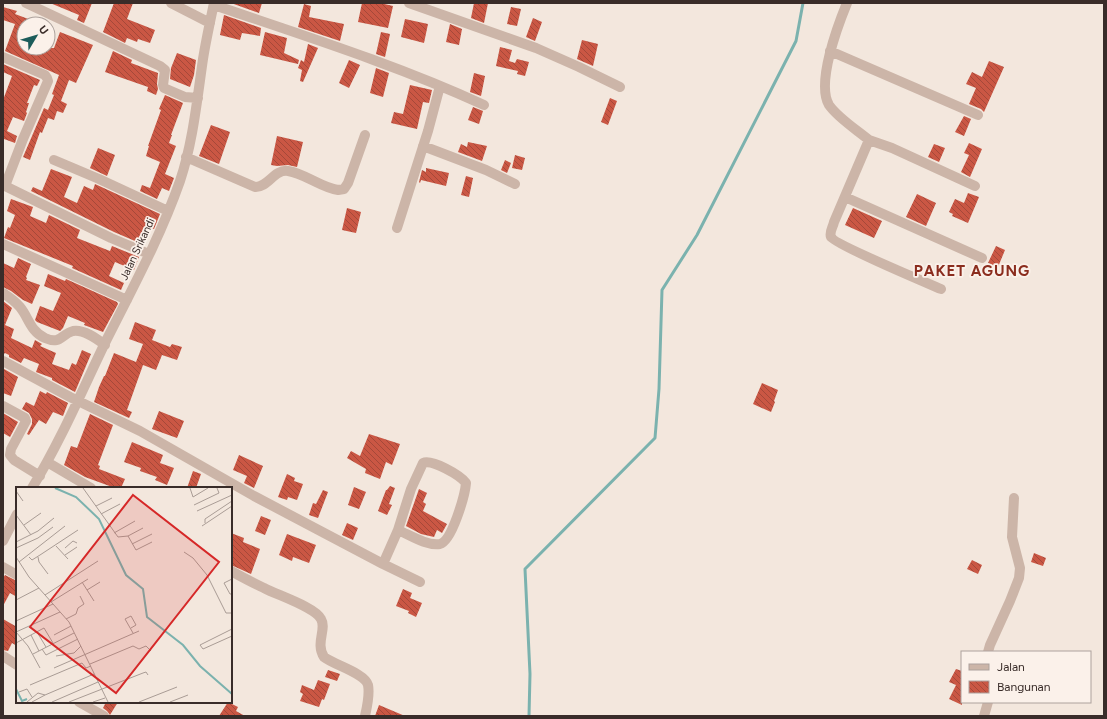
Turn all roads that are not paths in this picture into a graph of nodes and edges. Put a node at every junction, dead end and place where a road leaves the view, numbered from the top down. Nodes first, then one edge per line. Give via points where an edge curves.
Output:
1 (26, 3) edge
2 (171, 3) edge
3 (409, 3) edge
4 (847, 3) edge
5 (214, 4) edge
6 (210, 23) junction
7 (830, 51) junction
8 (3, 57) edge
9 (440, 86) junction
10 (620, 87) dead end
11 (198, 98) junction
12 (484, 105) dead end
13 (978, 115) dead end
14 (365, 135) dead end
15 (869, 140) junction
16 (423, 146) junction
17 (186, 157) junction
18 (54, 160) dead end
19 (515, 184) dead end
20 (4, 185) edge
21 (975, 186) dead end
22 (845, 197) junction
23 (168, 211) junction
24 (397, 228) dead end
25 (3, 244) edge
26 (149, 254) junction
27 (982, 258) dead end
28 (941, 289) dead end
29 (3, 293) edge
30 (127, 300) junction
31 (104, 345) junction
32 (3, 361) edge
33 (79, 401) junction
34 (3, 406) edge
35 (47, 462) junction
36 (40, 476) junction
37 (33, 487) edge
38 (89, 487) edge
39 (1014, 498) dead end
40 (16, 515) edge
41 (6, 526) edge
42 (398, 530) junction
43 (3, 541) edge
44 (383, 564) junction
45 (3, 567) edge
46 (232, 572) edge
47 (16, 574) edge
48 (420, 582) dead end
49 (988, 651) edge
50 (3, 656) edge
51 (16, 664) edge
52 (81, 703) edge
53 (988, 703) edge
54 (104, 716) edge
55 (365, 716) edge
56 (984, 716) edge

1 - 11 street via 160,66 165,70 164,88
2 - 6 street
3 - 10 street via 536,48
4 - 7 street
5 - 6 street, Jalan Srikandi
5 - 9 street
6 - 11 street, Jalan Srikandi
7 - 13 street
7 - 15 street via 826,74 827,101 833,110
8 - 20 street via 42,74 48,81
9 - 12 street
9 - 16 street
11 - 17 street, Jalan Srikandi
14 - 17 street via 348,183 344,189 338,190 288,171 278,173 255,187
15 - 21 street
15 - 22 street
16 - 19 street
16 - 24 street
17 - 23 street, Jalan Srikandi
18 - 23 street
20 - 26 street via 110,238
22 - 27 street
22 - 28 street via 831,231 833,240
23 - 26 street, Jalan Srikandi
25 - 30 street
26 - 30 street, Jalan Srikandi
29 - 31 street via 20,307 33,330 46,338 58,340 74,331 86,334
30 - 31 street, Jalan Srikandi
31 - 33 street, Jalan Srikandi
32 - 33 street
33 - 35 street, Jalan Srikandi
33 - 44 street via 140,431 254,496
34 - 36 street via 25,418 26,422 10,455
35 - 36 street, Jalan Srikandi
35 - 38 street
36 - 37 street, Jalan Srikandi
39 - 49 street via 1012,537 1020,568 1019,578
40 - 41 street
41 - 43 street
42 - 42 street via 411,489 423,463 432,463 462,477 466,482 466,490 454,525 442,544 431,544
42 - 44 street
44 - 48 street
45 - 47 street
46 - 55 street via 308,608 320,617 323,621 320,646 324,658 355,673 368,684
50 - 51 street
52 - 54 street
53 - 56 street

